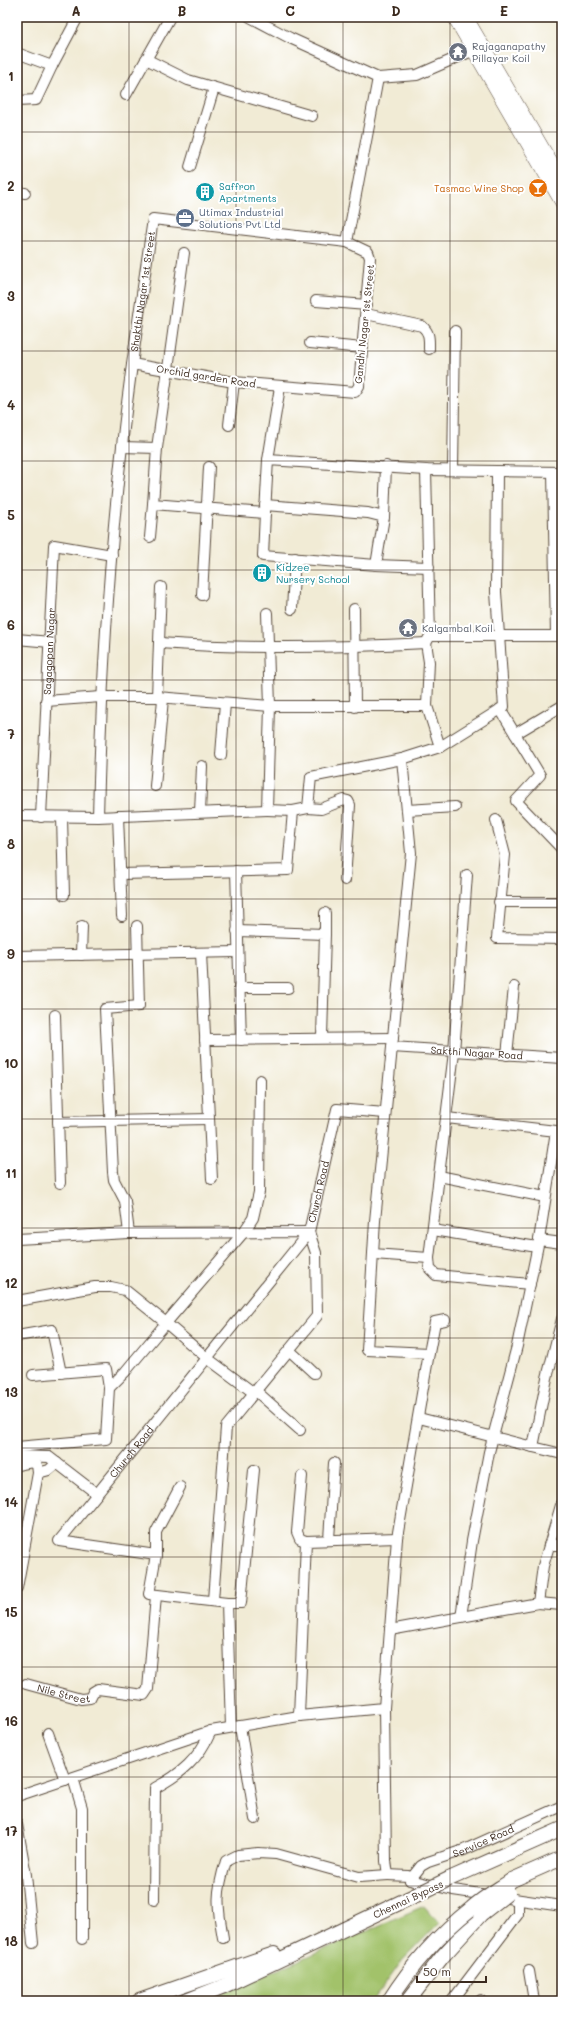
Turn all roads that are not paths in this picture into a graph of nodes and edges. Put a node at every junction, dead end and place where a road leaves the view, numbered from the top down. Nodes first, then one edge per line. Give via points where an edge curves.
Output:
1 (78, 17) edge
2 (170, 17) edge
3 (251, 17) edge
4 (454, 17) edge
5 (466, 17) edge
6 (478, 49) junction
7 (17, 54) edge
8 (146, 59) junction
9 (52, 66) junction
10 (378, 78) junction
11 (214, 88) junction
12 (126, 95) dead end
13 (17, 101) edge
14 (312, 116) dead end
15 (190, 167) dead end
16 (562, 181) edge
17 (562, 203) edge
18 (153, 219) joint
19 (347, 242) junction
20 (184, 252) dead end
21 (316, 301) dead end
22 (367, 310) junction
23 (455, 331) dead end
24 (310, 343) dead end
25 (363, 348) junction
26 (429, 349) dead end
27 (132, 364) junction
28 (167, 370) junction
29 (234, 382) junction
30 (280, 387) junction
31 (229, 424) dead end
32 (122, 447) junction
33 (157, 448) junction
34 (268, 460) junction
35 (386, 466) junction
36 (209, 467) dead end
37 (453, 469) junction
38 (426, 470) junction
39 (497, 472) junction
40 (557, 472) edge
41 (153, 504) junction
42 (206, 507) junction
43 (265, 509) junction
44 (384, 517) junction
45 (150, 538) dead end
46 (112, 555) junction
47 (295, 558) junction
48 (376, 565) junction
49 (429, 567) junction
50 (161, 588) dead end
51 (202, 595) dead end
52 (292, 609) dead end
53 (354, 609) dead end
54 (267, 613) dead end
55 (499, 636) junction
56 (559, 636) edge
57 (17, 639) edge
58 (428, 640) junction
59 (50, 642) junction
60 (159, 643) junction
61 (269, 646) junction
62 (356, 647) junction
63 (101, 696) junction
64 (160, 698) junction
65 (46, 701) junction
66 (225, 703) junction
67 (270, 706) junction
68 (427, 706) junction
69 (562, 706) edge
70 (354, 707) junction
71 (500, 709) junction
72 (516, 734) junction
73 (440, 747) junction
74 (221, 755) dead end
75 (402, 759) junction
76 (202, 766) dead end
77 (155, 786) dead end
78 (455, 807) dead end
79 (308, 808) junction
80 (267, 810) junction
81 (407, 810) junction
82 (293, 811) junction
83 (200, 812) junction
84 (17, 816) edge
85 (62, 816) junction
86 (98, 816) junction
87 (118, 816) junction
88 (41, 817) junction
89 (496, 820) dead end
90 (562, 849) edge
91 (236, 871) junction
92 (121, 874) junction
93 (467, 875) dead end
94 (345, 880) dead end
95 (64, 896) dead end
96 (500, 902) junction
97 (562, 902) edge
98 (325, 913) dead end
99 (122, 916) dead end
100 (82, 926) dead end
101 (137, 926) dead end
102 (237, 932) junction
103 (325, 934) junction
104 (562, 939) edge
105 (238, 952) junction
106 (201, 953) junction
107 (137, 954) junction
108 (81, 955) junction
109 (17, 956) edge
110 (239, 988) junction
111 (288, 988) dead end
112 (514, 988) dead end
113 (55, 1015) dead end
114 (322, 1037) junction
115 (205, 1040) junction
116 (241, 1040) junction
117 (393, 1042) junction
118 (454, 1052) junction
119 (507, 1056) junction
120 (562, 1058) edge
121 (260, 1080) dead end
122 (384, 1113) junction
123 (209, 1118) junction
124 (446, 1118) junction
125 (110, 1121) junction
126 (58, 1122) junction
127 (440, 1176) junction
128 (212, 1179) dead end
129 (60, 1183) dead end
130 (545, 1197) junction
131 (433, 1230) junction
132 (309, 1232) junction
133 (129, 1233) junction
134 (243, 1233) junction
135 (17, 1238) edge
136 (538, 1243) junction
137 (562, 1243) edge
138 (373, 1254) junction
139 (430, 1258) junction
140 (530, 1284) junction
141 (17, 1301) edge
142 (562, 1319) edge
143 (445, 1320) dead end
144 (166, 1323) junction
145 (17, 1336) edge
146 (289, 1350) junction
147 (429, 1353) junction
148 (206, 1358) junction
149 (61, 1372) junction
150 (314, 1373) dead end
151 (33, 1375) dead end
152 (109, 1388) junction
153 (255, 1392) junction
154 (419, 1418) junction
155 (300, 1430) dead end
156 (493, 1438) junction
157 (37, 1445) junction
158 (17, 1447) edge
159 (533, 1447) junction
160 (562, 1454) edge
161 (17, 1456) edge
162 (35, 1458) junction
163 (334, 1463) dead end
164 (57, 1464) junction
165 (17, 1465) edge
166 (254, 1470) dead end
167 (39, 1473) junction
168 (302, 1476) dead end
169 (180, 1487) dead end
170 (97, 1494) junction
171 (562, 1502) edge
172 (397, 1538) junction
173 (329, 1539) junction
174 (306, 1541) junction
175 (562, 1544) edge
176 (549, 1545) junction
177 (156, 1555) junction
178 (17, 1588) edge
179 (156, 1596) junction
180 (213, 1600) junction
181 (227, 1603) junction
182 (538, 1603) junction
183 (562, 1605) edge
184 (461, 1618) junction
185 (390, 1630) junction
186 (26, 1684) dead end
187 (384, 1708) junction
188 (299, 1716) junction
189 (235, 1726) junction
190 (211, 1731) junction
191 (48, 1733) dead end
192 (69, 1779) junction
193 (17, 1796) edge
194 (562, 1806) edge
195 (256, 1819) dead end
196 (17, 1824) edge
197 (562, 1829) edge
198 (562, 1858) edge
199 (21, 1875) edge
200 (388, 1875) junction
201 (410, 1880) junction
202 (516, 1882) junction
203 (154, 1900) dead end
204 (518, 1901) junction
205 (562, 1906) edge
206 (331, 1935) junction
207 (223, 1938) dead end
208 (82, 1939) dead end
209 (33, 1943) dead end
210 (528, 1971) dead end
211 (139, 2001) edge
212 (186, 2001) edge
213 (389, 2001) edge
214 (408, 2001) edge
215 (452, 2001) edge
216 (534, 2001) edge

1 - 9 street
2 - 8 street
3 - 10 street via 290,38
4 - 6 main road
5 - 6 main road
6 - 10 street via 417,75
6 - 16 main road
6 - 17 main road
7 - 9 street
8 - 11 street via 188,80
8 - 12 street
9 - 13 street via 36,100
10 - 19 street
11 - 14 street
11 - 15 street
18 - 19 street, Gandhi Nagar 1st Street
18 - 27 street, Shakthi Nagar 1st Street
19 - 22 street, Gandhi Nagar 1st Street via 368,252 370,258
20 - 28 street
21 - 22 street
22 - 25 street, Gandhi Nagar 1st Street
22 - 26 street via 422,326 429,336
23 - 37 street
24 - 25 street
25 - 30 street, Gandhi Nagar 1st Street via 359,386 355,392
27 - 28 street, Orchid garden Road
27 - 32 street, Shakthi Nagar 1st Street
28 - 29 street, Orchid garden Road
28 - 33 street
29 - 30 street, Orchid garden Road
29 - 31 street
30 - 34 street
32 - 33 street
32 - 46 street, Shakthi Nagar 1st Street
33 - 41 street
34 - 35 street
34 - 43 street
35 - 38 street
35 - 44 street
36 - 42 street
37 - 38 street
37 - 39 street
38 - 49 street
39 - 40 street
39 - 55 street via 496,592
40 - 56 street
41 - 42 street
41 - 45 street
42 - 43 street
42 - 51 street
43 - 44 street via 368,513
43 - 47 street via 263,556
44 - 48 street
46 - 59 street, Sagagopan Nagar via 54,545
46 - 63 street, Shakthi Nagar 1st Street
47 - 48 street
47 - 52 street
48 - 49 street
49 - 58 street
50 - 60 street
53 - 62 street
54 - 61 street
55 - 56 street
55 - 58 street
55 - 71 street via 504,707
57 - 59 street
58 - 62 street
58 - 68 street
59 - 65 street, Sagagopan Nagar
60 - 61 street
60 - 64 street
61 - 62 street
61 - 67 street
62 - 70 street
63 - 64 street
63 - 65 street
63 - 86 street, Shakthi Nagar 1st Street
64 - 66 street
64 - 77 street
65 - 88 street, Sagagopan Nagar
66 - 67 street
66 - 74 street
67 - 70 street
67 - 80 street
68 - 70 street
68 - 73 street
69 - 72 street
71 - 72 street
71 - 73 street
72 - 90 street via 540,775 516,801
73 - 75 street
75 - 79 street via 312,777
75 - 81 street
76 - 83 street
78 - 81 street
79 - 82 street
79 - 94 street via 321,809 344,800 348,801 350,805
80 - 82 street
80 - 83 street
81 - 117 street via 411,853
82 - 91 street via 288,870
83 - 87 street
84 - 88 street
85 - 86 street
85 - 88 street
85 - 95 street
86 - 87 street
87 - 92 street
89 - 96 street via 505,855
91 - 92 street
91 - 102 street
92 - 99 street
93 - 118 street
96 - 97 street
96 - 104 street via 497,938
98 - 103 street
100 - 108 street
101 - 107 street
102 - 103 street
102 - 105 street
103 - 114 street
105 - 106 street
105 - 110 street
106 - 107 street
106 - 115 street
107 - 108 street
107 - 125 street via 139,1006 105,1009
108 - 109 street
110 - 111 street
110 - 116 street
112 - 119 street
113 - 126 street
114 - 116 street, Sakthi Nagar Road
114 - 117 street, Sakthi Nagar Road
115 - 116 street, Sakthi Nagar Road
115 - 123 street
117 - 118 street, Sakthi Nagar Road
117 - 122 street
118 - 119 street, Sakthi Nagar Road
118 - 124 street
119 - 120 street, Sakthi Nagar Road
121 - 134 street via 259,1192 252,1218
122 - 132 street, Church Road via 336,1109
122 - 138 street
123 - 125 street
123 - 128 street
124 - 127 street
124 - 130 street via 556,1132
125 - 126 street
125 - 133 street via 112,1172 125,1201
126 - 129 street
127 - 130 street
127 - 131 street
130 - 136 street
131 - 136 street
131 - 139 street
132 - 134 street
132 - 146 street via 316,1253 317,1316
132 - 148 street, Church Road
133 - 134 street
133 - 135 street
134 - 144 street
136 - 137 street
136 - 140 street
138 - 139 street
138 - 147 street via 367,1350
139 - 140 street via 430,1269 436,1275
140 - 156 street
141 - 144 street via 94,1287 111,1287 125,1290
142 - 159 street
143 - 147 street via 435,1322
144 - 148 street
144 - 152 street
145 - 149 street via 52,1330
146 - 150 street
146 - 153 street
147 - 154 street
148 - 153 street
148 - 170 street, Church Road
149 - 151 street
149 - 152 street via 106,1369
152 - 157 street via 106,1439
153 - 155 street
153 - 180 street via 226,1427
154 - 156 street
154 - 172 street
156 - 159 street
156 - 184 street via 472,1541
157 - 158 street
157 - 162 street
159 - 160 street
161 - 162 street
162 - 164 street via 49,1457
162 - 165 street
162 - 167 street
163 - 173 street
164 - 167 street
164 - 170 street
166 - 181 street via 241,1603
167 - 178 street
168 - 174 street via 297,1532 300,1539
169 - 177 street via 156,1532
170 - 177 street, Church Road via 59,1541
171 - 176 street
172 - 173 street
172 - 185 street
173 - 174 street
174 - 188 street
175 - 176 street
176 - 182 street
177 - 179 street via 149,1594
179 - 180 street
179 - 186 street, Nile Street via 148,1689 144,1695 98,1689 90,1698 81,1699
180 - 181 street
181 - 189 street
182 - 183 street
182 - 184 street
184 - 185 street
185 - 187 street
187 - 188 street
187 - 200 street
188 - 189 street via 262,1724
189 - 190 street
189 - 195 street
190 - 192 street
190 - 203 street via 204,1747 188,1767 155,1788
191 - 192 street
192 - 193 street
192 - 208 street via 82,1808
194 - 201 street, Service Road via 464,1850 428,1862 421,1866
196 - 199 street
197 - 206 highway, Chennai Bypass, bridge
198 - 202 highway via 537,1868
199 - 209 street
200 - 201 street via 408,1876
200 - 207 street via 360,1877 276,1854 238,1855 226,1861 219,1884 218,1908
201 - 204 street
202 - 213 highway, bridge via 472,1907 435,1942 402,1980
202 - 214 highway, bridge via 481,1914 442,1957
204 - 205 street
204 - 215 street via 518,1914
206 - 211 highway
206 - 212 highway via 224,1986
210 - 216 street

